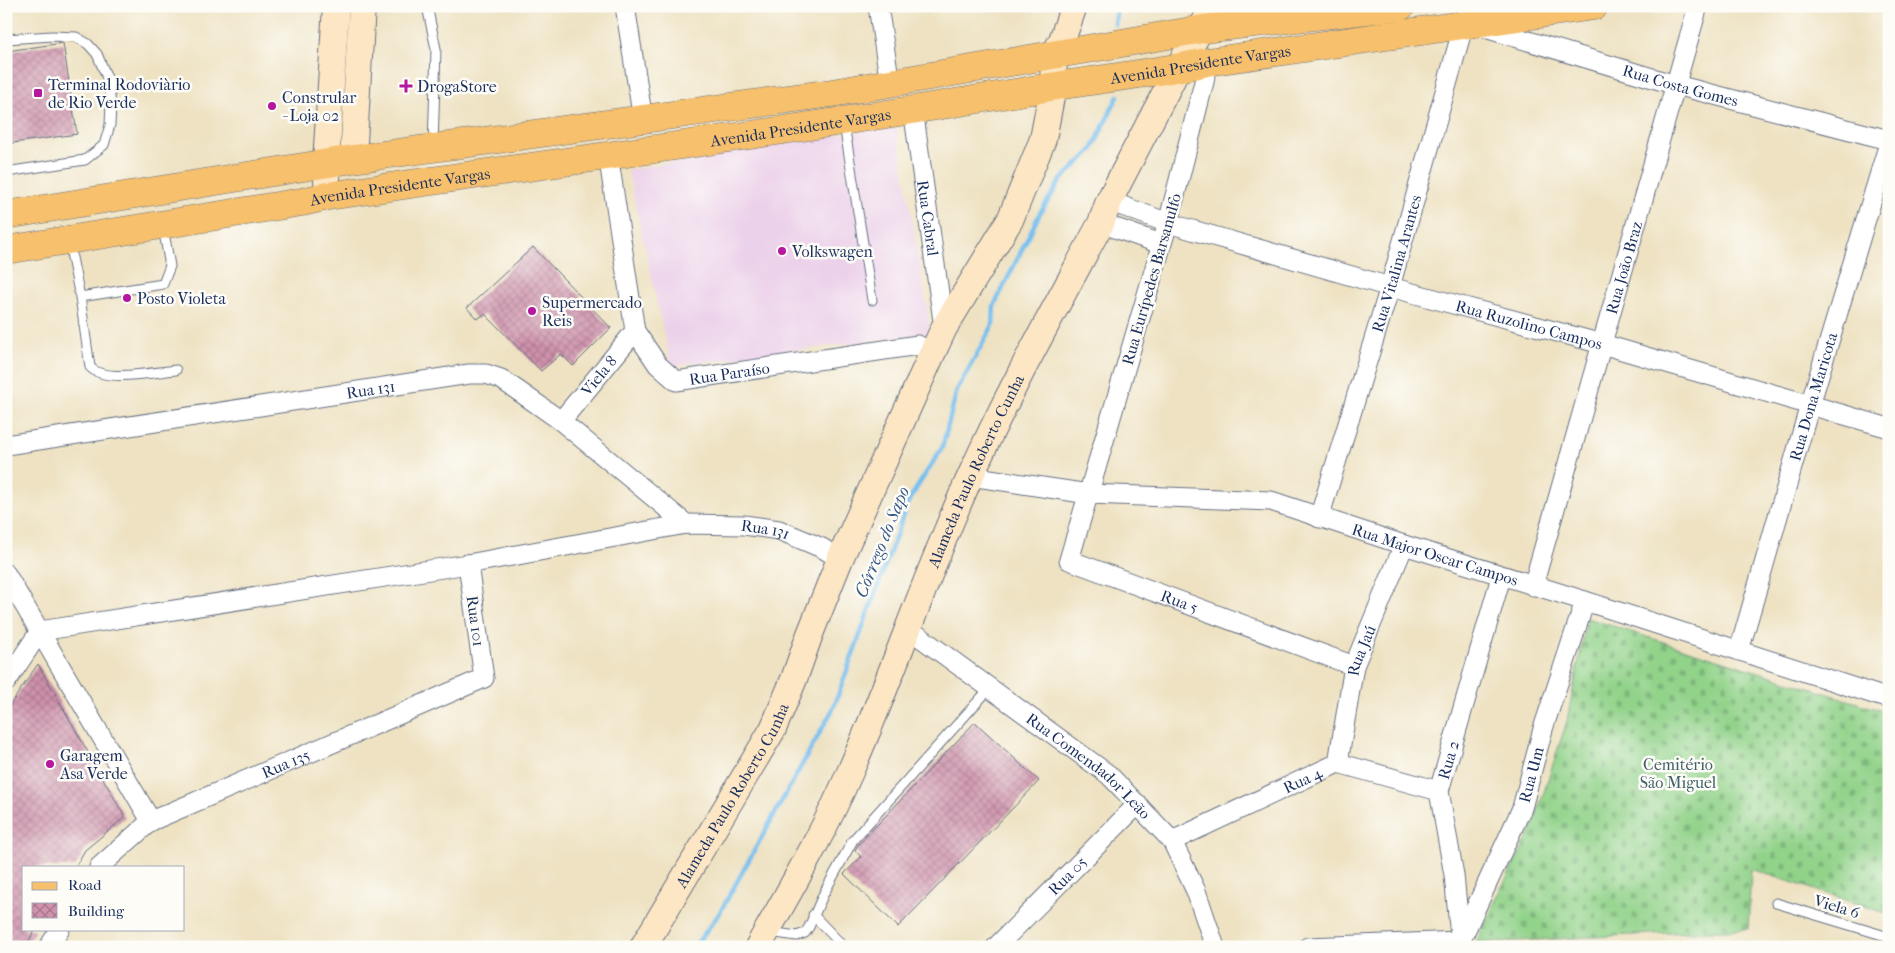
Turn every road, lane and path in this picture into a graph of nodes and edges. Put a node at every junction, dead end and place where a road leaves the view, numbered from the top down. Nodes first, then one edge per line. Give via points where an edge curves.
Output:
1 (362, 6) edge
2 (427, 6) edge
3 (626, 6) edge
4 (878, 6) edge
5 (1074, 6) edge
6 (1401, 6) edge
7 (1594, 6) edge
8 (1698, 6) edge
9 (340, 7) edge
10 (1208, 17) edge
11 (1469, 19) edge
12 (6, 39) edge
13 (1054, 55) junction
14 (1207, 62) junction
15 (1178, 68) junction
16 (890, 84) junction
17 (1676, 85) junction
18 (1053, 87) junction
19 (913, 109) junction
20 (643, 120) junction
21 (844, 121) junction
22 (1889, 142) edge
23 (433, 148) junction
24 (608, 154) junction
25 (353, 159) junction
26 (326, 164) junction
27 (6, 172) edge
28 (328, 196) junction
29 (1105, 212) junction
30 (6, 215) edge
31 (1168, 222) junction
32 (163, 225) junction
33 (68, 240) junction
34 (1161, 244) junction
35 (6, 250) edge
36 (1390, 287) junction
37 (80, 297) junction
38 (872, 300) dead end
39 (944, 328) junction
40 (635, 331) junction
41 (1602, 344) junction
42 (932, 354) junction
43 (176, 370) dead end
44 (1810, 405) junction
45 (561, 421) junction
46 (1889, 428) edge
47 (6, 445) edge
48 (970, 476) junction
49 (1090, 494) junction
50 (1319, 518) junction
51 (686, 524) junction
52 (1404, 546) junction
53 (840, 560) junction
54 (468, 564) junction
55 (6, 574) edge
56 (1501, 577) junction
57 (1533, 586) junction
58 (1585, 601) junction
59 (909, 629) junction
60 (40, 631) junction
61 (1739, 651) junction
62 (1354, 666) junction
63 (484, 678) joint
64 (6, 682) edge
65 (990, 688) junction
66 (1889, 699) edge
67 (1338, 763) junction
68 (1439, 791) junction
69 (1138, 804) junction
70 (151, 821) junction
71 (1172, 841) junction
72 (100, 866) edge
73 (1776, 903) dead end
74 (813, 915) junction
75 (59, 930) edge
76 (1889, 937) edge
77 (762, 939) edge
78 (1461, 944) edge
79 (49, 947) edge
80 (643, 947) edge
81 (844, 947) edge
82 (996, 947) edge
83 (1215, 947) edge
84 (1308, 947) edge

1 - 25 street
2 - 23 lane via 436,49
3 - 20 street
4 - 16 street
5 - 13 street, Alameda Paulo Roberto Cunha
6 - 10 main road, Avenida Presidente Vargas
7 - 11 main road, Avenida Presidente Vargas
8 - 17 street, Rua João Braz
9 - 26 street
10 - 13 main road, Avenida Presidente Vargas
10 - 15 street, Alameda Paulo Roberto Cunha
11 - 14 main road, Avenida Presidente Vargas
11 - 17 street, Rua Costa Gomes
11 - 36 street, Rua Vitalina Arantes
12 - 27 lane via 76,37 88,44 97,54 108,80 111,105 110,125 104,144 85,160
13 - 16 main road, Avenida Presidente Vargas
13 - 18 street, Alameda Paulo Roberto Cunha
14 - 15 main road, Avenida Presidente Vargas
14 - 31 street, Rua Eurípedes Barsanulfo
15 - 18 main road, Avenida Presidente Vargas
15 - 29 street, Alameda Paulo Roberto Cunha
16 - 20 main road, Avenida Presidente Vargas
17 - 22 street, Rua Costa Gomes
17 - 41 street, Rua João Braz
18 - 19 main road, Avenida Presidente Vargas
18 - 39 street, Alameda Paulo Roberto Cunha via 1043,139 1010,220
19 - 21 main road, Avenida Presidente Vargas
19 - 39 street, Rua Cabral
20 - 23 main road, Avenida Presidente Vargas
21 - 24 main road, Avenida Presidente Vargas
21 - 38 lane
22 - 44 street, Rua Dona Maricota
23 - 25 main road, Avenida Presidente Vargas
24 - 28 main road, Avenida Presidente Vargas
24 - 40 street, Rua Paraíso
25 - 26 main road, Avenida Presidente Vargas
26 - 28 street
26 - 30 main road, Avenida Presidente Vargas
28 - 32 main road, Avenida Presidente Vargas
29 - 31 street, Rua Ruzolino Campos
29 - 34 street
29 - 48 street, Alameda Paulo Roberto Cunha
31 - 34 street, Rua Eurípedes Barsanulfo
31 - 36 street, Rua Ruzolino Campos
32 - 33 main road, Avenida Presidente Vargas
32 - 37 lane via 170,266 162,284
33 - 35 main road, Avenida Presidente Vargas
33 - 37 lane
34 - 49 street, Rua Eurípedes Barsanulfo
36 - 41 street, Rua Ruzolino Campos
36 - 50 street, Rua Vitalina Arantes
37 - 43 lane via 90,367 94,372 110,376
39 - 42 street, Alameda Paulo Roberto Cunha
40 - 42 street, Rua Paraíso via 658,365 676,380 918,345
40 - 45 street, Viela 8
41 - 44 street, Rua Ruzolino Campos
41 - 57 street, Rua João Braz
42 - 53 street, Alameda Paulo Roberto Cunha
44 - 46 street, Rua Ruzolino Campos
44 - 61 street, Rua Dona Maricota
45 - 47 street, Rua 131 via 501,379 486,374 469,374
45 - 51 street, Rua 131
48 - 49 street, Rua Major Oscar Campos
48 - 59 street, Alameda Paulo Roberto Cunha
49 - 50 street, Rua Major Oscar Campos via 1271,501
49 - 62 street, Rua 5 via 1069,560
50 - 52 street, Rua Major Oscar Campos
51 - 53 street, Rua 131 via 779,530 822,548
51 - 54 street, Rua 131
52 - 56 street, Rua Major Oscar Campos
52 - 62 street, Rua Jaú
53 - 80 street, Alameda Paulo Roberto Cunha via 773,729
54 - 60 street, Rua 131
54 - 63 street, Rua 101
55 - 60 street
56 - 57 street, Rua Major Oscar Campos
56 - 68 street, Rua 2
57 - 58 street, Rua Major Oscar Campos
58 - 61 street, Rua Major Oscar Campos
58 - 78 street, Rua Um via 1543,729 1522,808
59 - 65 street, Rua Comendador Leão
59 - 77 street, Alameda Paulo Roberto Cunha via 849,774
60 - 64 street
60 - 70 street
61 - 66 street, Rua Major Oscar Campos
62 - 67 street, Rua Jaú
63 - 70 street, Rua 135
65 - 69 street, Rua Comendador Leão via 1109,775
65 - 74 lane via 853,840
67 - 68 street, Rua 4
67 - 71 street, Rua 4
68 - 78 street, Rua 2 via 1454,875
69 - 71 street, Rua Comendador Leão
69 - 82 street, Rua 05
70 - 72 street, Rua 135
71 - 83 street, Rua Comendador Leão via 1196,891
73 - 76 lane, Viela 6
74 - 77 lane via 809,927 797,936
74 - 81 lane
75 - 79 street
78 - 84 street

